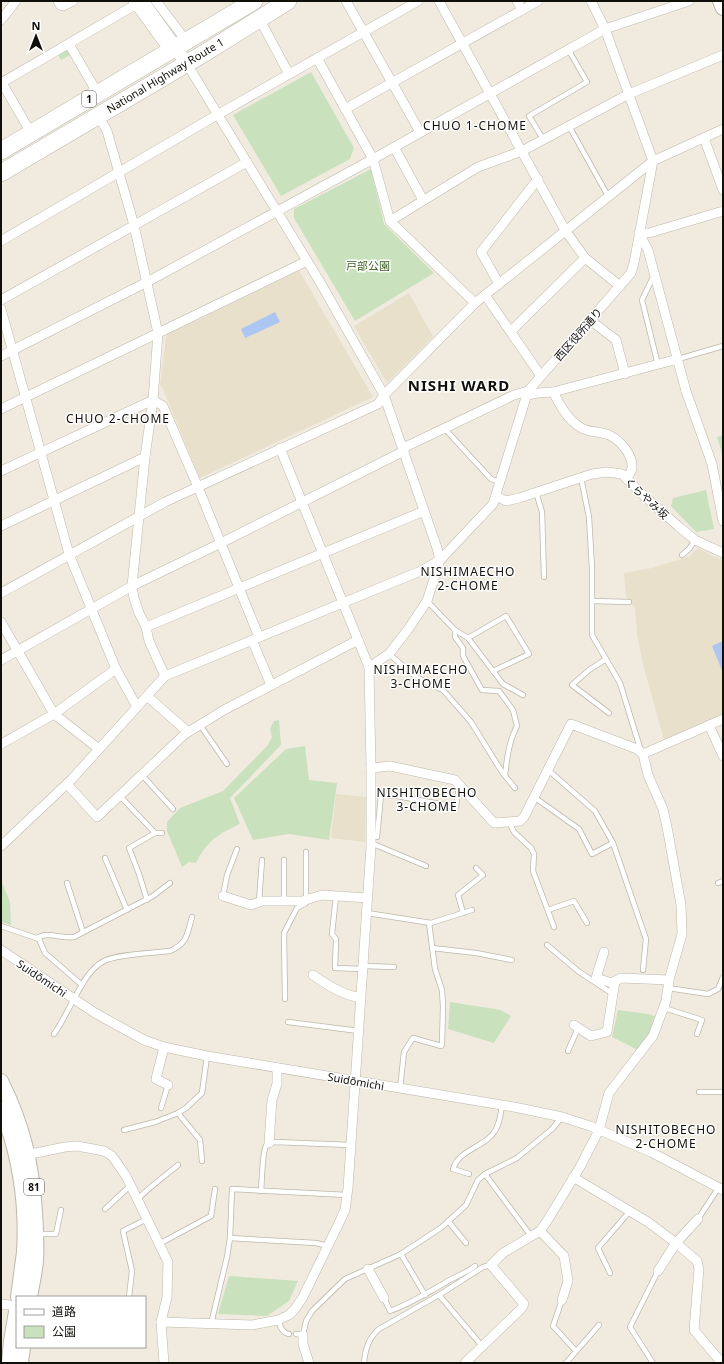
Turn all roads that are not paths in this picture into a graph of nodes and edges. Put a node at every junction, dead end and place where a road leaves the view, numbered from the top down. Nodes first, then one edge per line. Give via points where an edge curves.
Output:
1 (16, 1) edge
2 (58, 1) edge
3 (73, 1) edge
4 (156, 1) edge
5 (254, 1) edge
6 (288, 1) edge
7 (346, 1) edge
8 (418, 1) edge
9 (439, 1) edge
10 (517, 1) edge
11 (538, 1) edge
12 (591, 1) edge
13 (689, 1) edge
14 (720, 1) edge
15 (137, 2) edge
16 (723, 8) edge
17 (522, 10) junction
18 (259, 18) junction
19 (1, 20) edge
20 (605, 29) junction
21 (364, 32) junction
22 (463, 43) junction
23 (69, 44) junction
24 (178, 47) junction
25 (568, 49) junction
26 (723, 55) edge
27 (317, 58) junction
28 (187, 64) junction
29 (290, 74) junction
30 (1, 82) edge
31 (392, 83) junction
32 (490, 92) junction
33 (98, 94) junction
34 (628, 94) junction
35 (345, 109) junction
36 (217, 115) junction
37 (98, 116) junction
38 (569, 126) junction
39 (723, 129) edge
40 (420, 132) junction
41 (31, 133) junction
42 (704, 138) junction
43 (543, 139) junction
44 (394, 147) junction
45 (1, 151) edge
46 (522, 151) junction
47 (373, 159) junction
48 (653, 161) junction
49 (246, 162) junction
50 (119, 171) junction
51 (1, 173) edge
52 (538, 179) junction
53 (723, 190) edge
54 (608, 196) junction
55 (423, 200) junction
56 (276, 211) junction
57 (723, 211) edge
58 (390, 221) junction
59 (134, 225) junction
60 (566, 230) junction
61 (640, 233) junction
62 (1, 241) edge
63 (585, 258) junction
64 (307, 261) junction
65 (655, 274) junction
66 (147, 282) junction
67 (499, 284) junction
68 (620, 286) junction
69 (485, 295) junction
70 (1, 300) edge
71 (475, 303) junction
72 (1, 309) edge
73 (590, 320) junction
74 (511, 331) junction
75 (158, 333) junction
76 (723, 346) edge
77 (13, 350) junction
78 (1, 356) edge
79 (678, 359) junction
80 (658, 365) junction
81 (625, 374) junction
82 (541, 376) junction
83 (553, 392) junction
84 (527, 393) junction
85 (384, 395) junction
86 (26, 398) junction
87 (153, 400) junction
88 (1, 409) edge
89 (444, 428) junction
90 (280, 448) junction
91 (403, 450) junction
92 (41, 452) junction
93 (145, 457) junction
94 (1, 471) edge
95 (581, 477) junction
96 (626, 478) junction
97 (500, 482) junction
98 (198, 487) junction
99 (536, 492) junction
100 (496, 496) junction
101 (54, 501) junction
102 (302, 502) junction
103 (424, 511) junction
104 (139, 515) junction
105 (723, 521) edge
106 (1, 526) edge
107 (695, 540) junction
108 (221, 543) junction
109 (723, 553) edge
110 (69, 554) junction
111 (323, 554) junction
112 (682, 555) dead end
113 (440, 560) junction
114 (544, 577) dead end
115 (132, 586) junction
116 (239, 588) junction
117 (1, 593) edge
118 (427, 600) junction
119 (592, 601) junction
120 (629, 602) dead end
121 (343, 603) junction
122 (91, 608) junction
123 (1, 622) edge
124 (146, 627) junction
125 (455, 630) junction
126 (255, 638) junction
127 (468, 638) junction
128 (358, 640) junction
129 (18, 651) junction
130 (389, 654) junction
131 (1, 660) edge
132 (606, 660) junction
133 (369, 667) junction
134 (116, 669) junction
135 (493, 671) junction
136 (165, 676) junction
137 (503, 684) junction
138 (271, 685) junction
139 (499, 691) junction
140 (523, 695) dead end
141 (147, 696) junction
142 (137, 707) junction
143 (609, 713) dead end
144 (54, 714) junction
145 (723, 719) edge
146 (200, 725) junction
147 (709, 725) junction
148 (188, 732) junction
149 (1, 744) edge
150 (99, 749) junction
151 (642, 754) junction
152 (723, 756) edge
153 (226, 764) dead end
154 (371, 768) junction
155 (547, 769) junction
156 (142, 775) junction
157 (505, 775) junction
158 (67, 784) junction
159 (459, 784) junction
160 (515, 788) dead end
161 (120, 796) junction
162 (534, 797) junction
163 (173, 809) dead end
164 (509, 822) junction
165 (155, 833) junction
166 (162, 833) dead end
167 (371, 840) junction
168 (2, 843) edge
169 (613, 843) junction
170 (237, 849) dead end
171 (306, 852) dead end
172 (105, 858) dead end
173 (262, 860) dead end
174 (284, 860) dead end
175 (426, 866) dead end
176 (476, 868) dead end
177 (723, 881) edge
178 (67, 883) dead end
179 (170, 883) dead end
180 (718, 883) dead end
181 (324, 895) junction
182 (223, 896) joint
183 (336, 896) junction
184 (368, 898) junction
185 (306, 899) junction
186 (146, 900) junction
187 (284, 901) junction
188 (259, 902) junction
189 (127, 910) junction
190 (472, 910) dead end
191 (548, 910) junction
192 (367, 913) junction
193 (463, 913) junction
194 (192, 917) dead end
195 (429, 923) junction
196 (588, 923) dead end
197 (1, 926) edge
198 (554, 928) dead end
199 (84, 932) junction
200 (37, 938) junction
201 (547, 945) dead end
202 (432, 948) junction
203 (1, 950) edge
204 (604, 952) dead end
205 (512, 960) dead end
206 (394, 967) dead end
207 (363, 968) junction
208 (643, 970) dead end
209 (313, 975) dead end
210 (723, 977) edge
211 (615, 981) junction
212 (668, 984) junction
213 (82, 985) junction
214 (613, 995) junction
215 (361, 998) junction
216 (74, 999) junction
217 (285, 999) dead end
218 (664, 1008) junction
219 (288, 1022) dead end
220 (576, 1027) joint
221 (359, 1032) junction
222 (54, 1034) dead end
223 (697, 1034) dead end
224 (164, 1047) junction
225 (568, 1051) dead end
226 (207, 1056) junction
227 (277, 1068) junction
228 (1, 1081) edge
229 (355, 1081) junction
230 (168, 1085) joint
231 (400, 1089) junction
232 (699, 1092) dead end
233 (723, 1092) edge
234 (502, 1105) junction
235 (1, 1108) edge
236 (161, 1108) dead end
237 (178, 1113) junction
238 (158, 1115) dead end
239 (562, 1117) junction
240 (162, 1119) junction
241 (124, 1130) dead end
242 (599, 1130) junction
243 (269, 1143) junction
244 (351, 1145) junction
245 (22, 1152) junction
246 (202, 1161) dead end
247 (178, 1165) dead end
248 (469, 1174) dead end
249 (485, 1174) junction
250 (573, 1177) junction
251 (130, 1186) junction
252 (215, 1189) dead end
253 (721, 1189) edge
254 (261, 1191) junction
255 (347, 1196) junction
256 (137, 1200) junction
257 (105, 1209) dead end
258 (61, 1210) dead end
259 (630, 1211) junction
260 (147, 1219) junction
261 (698, 1219) joint
262 (448, 1221) junction
263 (535, 1233) junction
264 (36, 1234) junction
265 (230, 1238) junction
266 (466, 1243) dead end
267 (676, 1243) junction
268 (159, 1244) junction
269 (328, 1246) junction
270 (401, 1254) junction
271 (491, 1265) junction
272 (475, 1266) dead end
273 (368, 1269) junction
274 (658, 1271) joint
275 (610, 1273) dead end
276 (425, 1295) junction
277 (439, 1295) junction
278 (18, 1296) edge
279 (30, 1296) edge
280 (129, 1296) edge
281 (384, 1298) joint
282 (562, 1300) joint
283 (1, 1304) edge
284 (16, 1306) edge
285 (16, 1312) edge
286 (278, 1320) junction
287 (161, 1322) junction
288 (211, 1324) junction
289 (599, 1325) dead end
290 (289, 1334) dead end
291 (299, 1335) joint
292 (482, 1346) junction
293 (23, 1348) edge
294 (576, 1352) junction
295 (9, 1363) edge
296 (21, 1363) edge
297 (164, 1363) edge
298 (309, 1363) edge
299 (364, 1363) edge
300 (465, 1363) edge
301 (566, 1363) edge
302 (653, 1363) edge
303 (722, 1363) edge

1 - 19 street
2 - 3 street via 64,6
4 - 24 street
5 - 24 highway, National Highway Route 1 / 1
6 - 18 highway, National Highway Route 1 / 1
7 - 21 street
8 - 21 street
9 - 22 street
10 - 17 street
11 - 17 street
12 - 20 street
13 - 20 street
14 - 16 main road
15 - 23 street
15 - 24 street
17 - 22 street
18 - 28 highway, National Highway Route 1 / 1
18 - 29 street
20 - 25 street
20 - 34 street
21 - 27 street
21 - 31 street
22 - 31 street
22 - 32 street
23 - 30 street
23 - 33 street
24 - 28 street
24 - 33 highway, National Highway Route 1 / 1
25 - 32 street
25 - 43 lane via 587,82 529,116
26 - 34 street
27 - 29 street
27 - 35 street
28 - 36 street
28 - 37 highway, National Highway Route 1 / 1
29 - 36 street
30 - 41 street
31 - 35 street
31 - 40 street
32 - 40 street
32 - 46 street
33 - 41 highway, National Highway Route 1 / 1
34 - 38 street
34 - 48 street
35 - 47 street
36 - 49 street
36 - 50 street
37 - 50 street via 108,131
37 - 51 highway, National Highway Route 1 / 1
38 - 43 street
38 - 54 lane
39 - 42 street
40 - 44 street
41 - 45 highway, National Highway Route 1 / 1
42 - 48 street
42 - 53 street
43 - 46 street
44 - 47 street
44 - 55 street
46 - 52 street
46 - 55 street via 478,167
47 - 56 street
47 - 58 street
48 - 54 street
48 - 61 street, 西区役所通り
49 - 56 street
49 - 59 street
50 - 59 street
50 - 62 street
52 - 60 street
52 - 67 street via 481,252
54 - 60 street
55 - 58 street
56 - 64 street
56 - 66 street
57 - 61 street via 649,233
58 - 71 street
59 - 66 street
59 - 70 street
60 - 63 street
60 - 67 street
61 - 65 street
61 - 68 street, 西区役所通り via 631,273
63 - 68 street
63 - 74 street
64 - 75 street
64 - 85 street
65 - 79 street
65 - 80 lane via 642,300
66 - 75 street
66 - 77 street
67 - 69 street
68 - 73 street, 西区役所通り
69 - 71 street
69 - 74 street
71 - 85 street
72 - 77 street
73 - 81 street via 616,340
73 - 82 street, 西区役所通り
74 - 82 street
75 - 86 street
75 - 87 street
76 - 79 lane
77 - 78 street
77 - 86 street
79 - 80 street
79 - 105 street via 686,391 712,464
80 - 81 street
81 - 83 street
82 - 84 street, 西区役所通り
83 - 84 street
83 - 96 street via 564,411 581,428 615,438 626,450 632,468
84 - 89 street via 514,395
84 - 97 street, 西区役所通り
85 - 90 street via 378,404
85 - 91 street
86 - 88 street
86 - 92 street
87 - 92 street
87 - 93 street
87 - 98 street via 163,406
89 - 91 street
89 - 97 lane via 491,479
90 - 98 street
90 - 102 street
91 - 102 street
91 - 103 street
92 - 94 street
92 - 101 street
93 - 101 street
93 - 104 street
95 - 96 street, くらやみ坂 via 607,472 622,474
95 - 99 street, くらやみ坂
95 - 119 lane via 589,517
96 - 107 street, くらやみ坂 via 643,496
97 - 100 street, 西区役所通り
98 - 104 street
98 - 108 street
99 - 100 street, くらやみ坂 via 506,501
99 - 114 lane via 542,512
100 - 113 street, 西区役所通り via 493,504
101 - 106 street
101 - 110 street
102 - 108 street
102 - 111 street
103 - 111 street
103 - 113 street
104 - 110 street
104 - 115 street
107 - 109 street, くらやみ坂
107 - 112 lane
108 - 115 street
108 - 116 street
110 - 117 street
110 - 122 street
111 - 116 street
111 - 121 street
113 - 118 street
113 - 121 street via 423,570
115 - 122 street
115 - 124 street via 136,605
116 - 124 street
116 - 126 street
118 - 125 lane
118 - 130 street
119 - 120 lane
119 - 132 lane via 592,634
121 - 126 street
121 - 128 street
122 - 129 street
122 - 134 street
123 - 129 street
124 - 136 street via 149,642
125 - 127 lane
125 - 139 lane via 455,637 463,648 463,656 482,690
126 - 136 street
126 - 138 street
127 - 135 lane
127 - 135 lane via 506,616 529,654
128 - 133 street
128 - 138 street
129 - 131 street
129 - 144 street
130 - 133 street
130 - 157 lane via 416,677 443,690 471,722
132 - 143 lane via 589,670 572,686
132 - 151 lane via 620,683
133 - 154 street
134 - 142 street
134 - 144 street
135 - 137 lane
136 - 141 street
137 - 139 lane
137 - 140 lane
138 - 146 street
139 - 157 lane via 513,710 517,726 509,746
141 - 142 street
141 - 148 street
142 - 150 street
144 - 149 street
144 - 150 street
145 - 147 street
146 - 148 street
146 - 153 lane
147 - 151 street
147 - 152 street
148 - 156 street
150 - 158 street
151 - 155 street via 637,749 571,724
151 - 212 street via 666,819 681,905 682,934
154 - 159 street via 390,766 455,780
154 - 167 street
155 - 162 street
155 - 169 lane via 595,811
156 - 161 street
156 - 163 lane
157 - 160 lane
158 - 161 street via 97,817
158 - 168 street
159 - 164 street via 494,823
159 - 167 lane via 456,807 381,795 377,837
161 - 165 lane
162 - 164 street via 520,821
162 - 169 lane via 579,829 592,854
164 - 191 lane via 514,832 534,854 533,871
165 - 166 lane
165 - 186 lane via 129,848
167 - 175 lane
167 - 184 street
169 - 208 lane via 646,939
170 - 182 lane
171 - 185 lane
172 - 189 lane
173 - 188 lane
174 - 187 lane
176 - 193 lane via 482,876 458,894
177 - 180 lane
178 - 199 lane
179 - 186 lane
181 - 183 street
181 - 185 street
181 - 217 lane via 297,908 284,933
182 - 188 street via 251,905
183 - 184 street
183 - 207 lane via 332,934 336,938 335,968
184 - 192 street
185 - 187 street
186 - 189 lane
187 - 188 street
189 - 199 lane
190 - 193 lane
191 - 196 lane via 574,901
191 - 198 lane
192 - 195 lane
192 - 207 street
193 - 195 lane
194 - 213 lane via 184,942 178,948 112,958 103,962
195 - 202 lane
197 - 200 lane
199 - 200 lane via 69,938 47,935
200 - 213 lane via 45,953
201 - 214 lane via 578,971
202 - 205 lane
202 - 231 lane via 444,1006 442,1045 413,1038 404,1052
203 - 216 street, Suidōmichi
204 - 211 street via 596,978 612,983
206 - 207 lane
207 - 215 street
209 - 215 street via 337,991
210 - 212 lane via 718,989 708,994
211 - 212 street via 621,978
211 - 214 street
212 - 218 street
213 - 216 lane
214 - 220 street via 607,1032 591,1036
215 - 221 street
216 - 222 lane
216 - 224 street, Suidōmichi via 95,1014 144,1040
218 - 223 lane via 702,1020
218 - 242 street via 653,1036 609,1093
219 - 221 lane
220 - 225 lane
221 - 229 street
224 - 226 street, Suidōmichi
224 - 230 street via 156,1079
226 - 227 street, Suidōmichi
226 - 237 lane via 202,1093
227 - 229 street, Suidōmichi
227 - 243 street
228 - 245 main road, 81 via 22,1129
229 - 231 street, Suidōmichi
229 - 244 street
230 - 236 lane
231 - 234 street, Suidōmichi
232 - 233 lane
234 - 239 street, Suidōmichi
234 - 248 lane via 497,1127 489,1138 455,1163 453,1169
235 - 245 main road, 81
237 - 240 lane
237 - 246 lane via 200,1140
238 - 240 lane
239 - 242 street, Suidōmichi
239 - 249 lane via 552,1129 517,1158
240 - 241 lane
242 - 250 street
242 - 253 street, Suidōmichi via 650,1152
243 - 244 lane
243 - 254 lane via 264,1153
244 - 255 street
245 - 251 street via 36,1153 77,1146 104,1151 116,1156
245 - 264 main road, 81 via 34,1187
245 - 278 main road, 81 via 20,1181 24,1250
247 - 256 lane
249 - 262 lane via 479,1178 466,1205
249 - 263 lane
250 - 259 street
250 - 263 street via 557,1205
251 - 256 street
251 - 257 lane
252 - 268 lane via 211,1216
253 - 261 lane
254 - 255 lane
254 - 265 lane via 232,1189
255 - 269 street via 345,1210
256 - 260 street
258 - 264 lane via 56,1234
259 - 267 street
259 - 275 lane via 598,1248
260 - 268 street
260 - 280 lane via 123,1230 132,1271
261 - 267 street
262 - 266 lane
262 - 270 lane
263 - 271 street via 503,1253
263 - 282 street via 564,1256 568,1281
264 - 279 main road, 81 via 36,1260
265 - 269 lane via 316,1243
265 - 288 lane
267 - 274 street
267 - 303 street via 697,1261 699,1269 694,1330
268 - 287 street via 168,1262 166,1297
269 - 286 street via 295,1309
270 - 273 lane
270 - 276 lane
271 - 277 lane via 483,1267
271 - 292 street via 524,1304
272 - 276 lane
273 - 281 street
273 - 291 lane via 345,1279 312,1311
274 - 302 lane via 630,1327
276 - 281 lane via 408,1305 390,1311
277 - 292 lane
277 - 299 lane via 374,1333 367,1346
282 - 294 lane via 553,1326
283 - 284 street
285 - 295 main road
286 - 288 street via 252,1325
286 - 290 lane via 281,1328
287 - 288 street
287 - 297 street
289 - 294 lane
291 - 298 street
292 - 300 street
293 - 296 main road
294 - 301 lane

